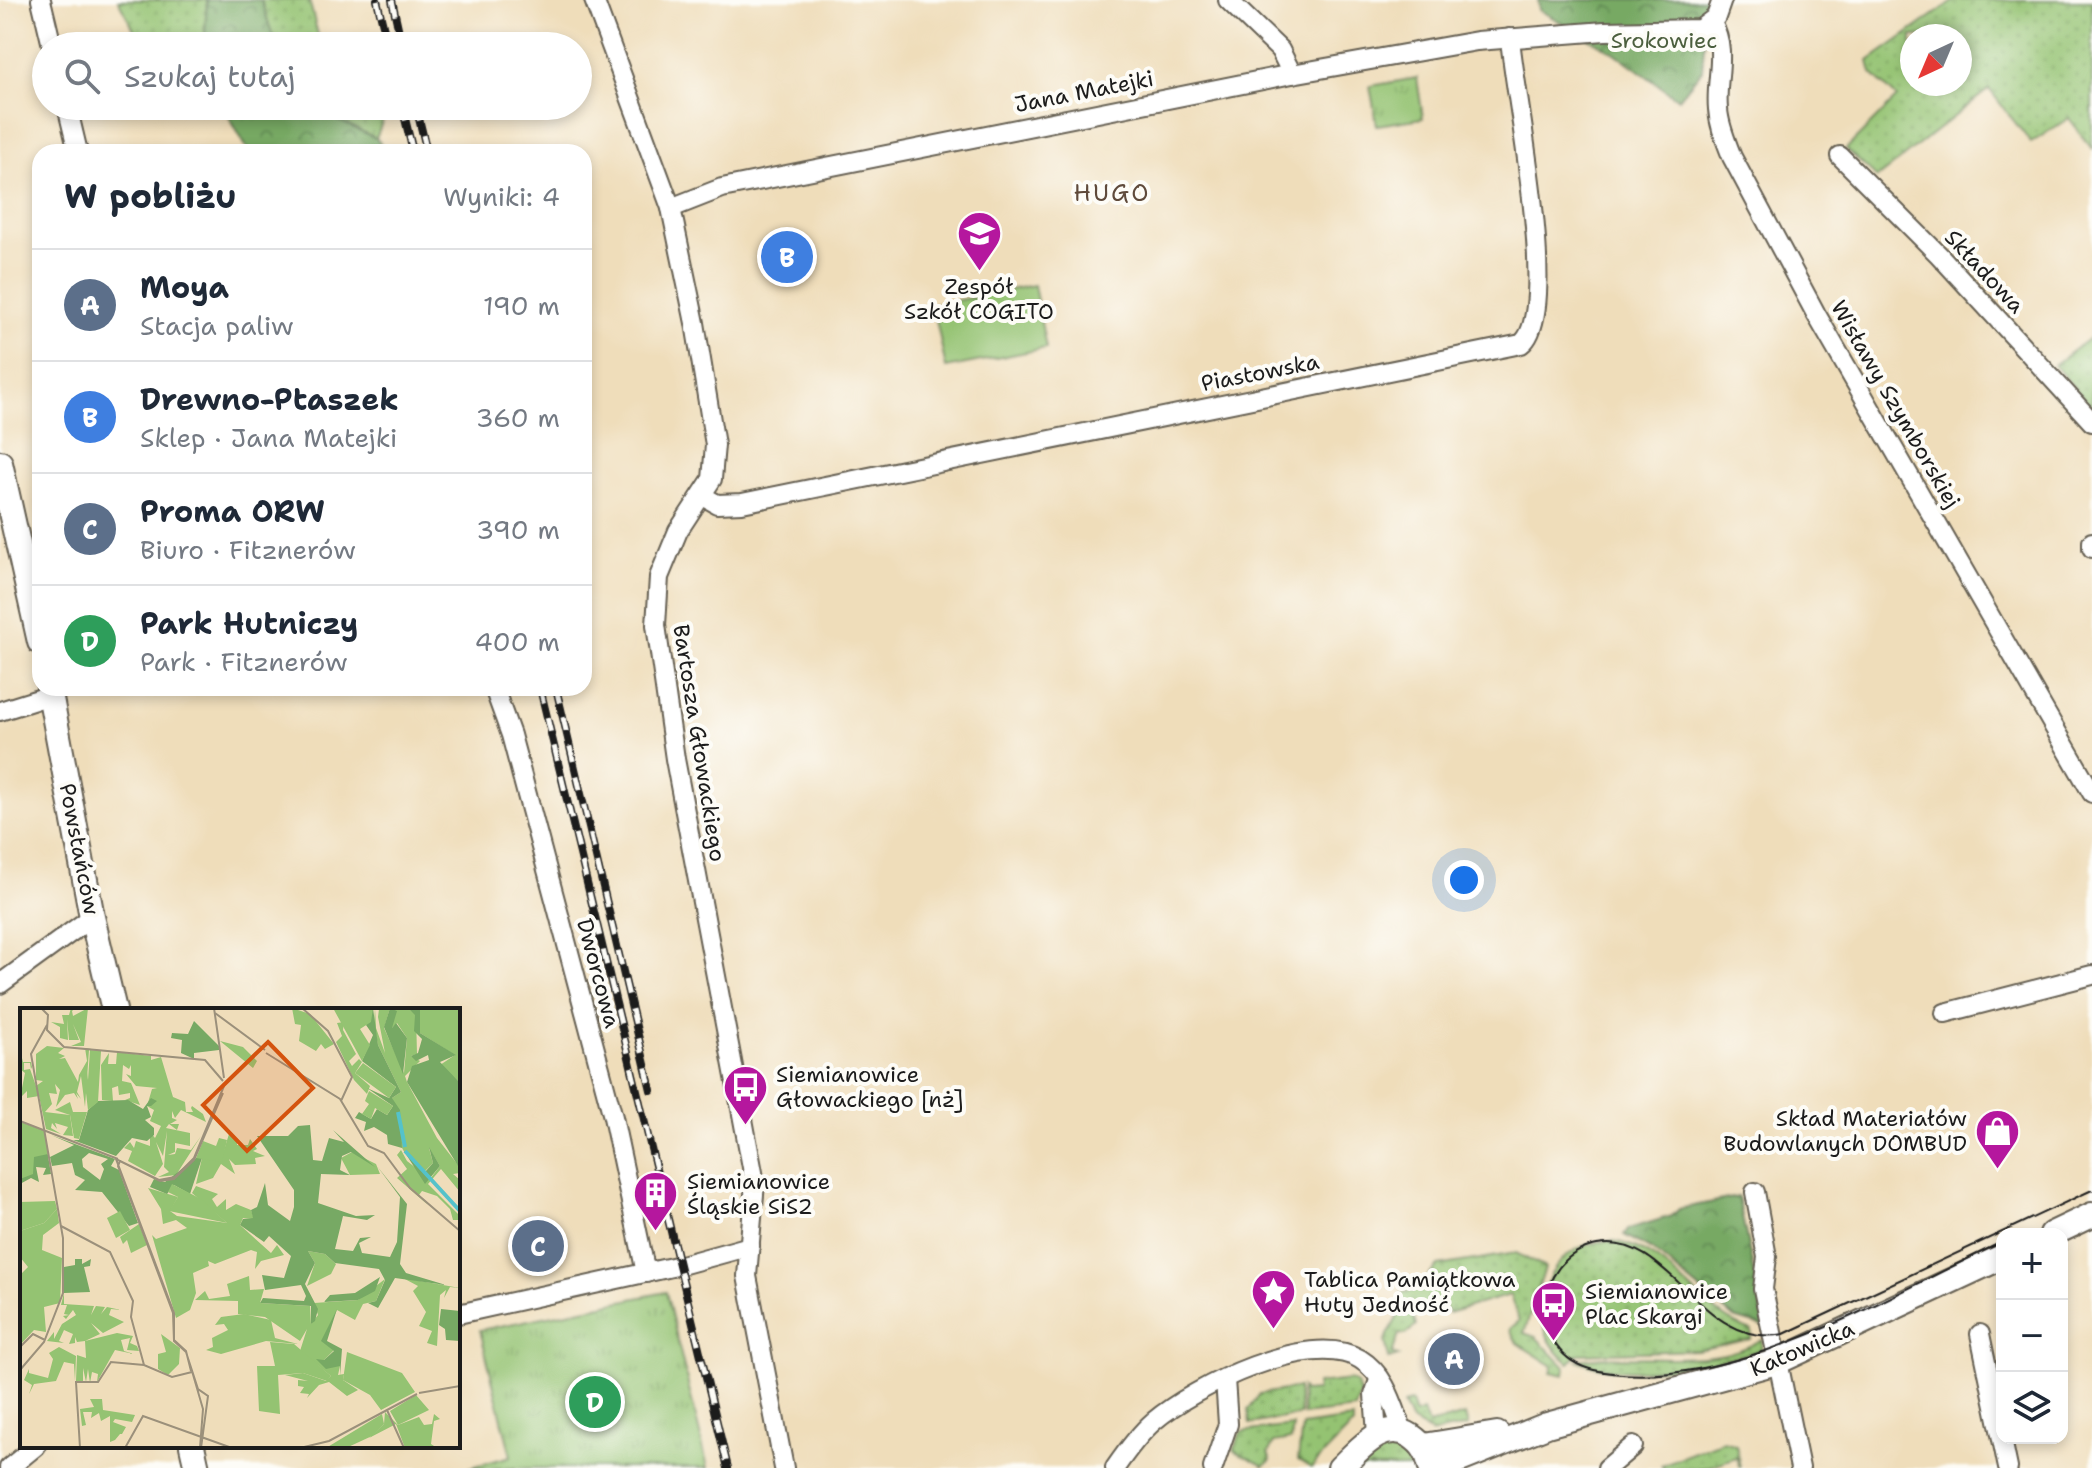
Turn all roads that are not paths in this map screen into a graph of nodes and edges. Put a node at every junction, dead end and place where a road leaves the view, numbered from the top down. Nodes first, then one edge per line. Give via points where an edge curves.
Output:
1 (41, 0) edge
2 (594, 0) edge
3 (1228, 0) edge
4 (1722, 0) edge
5 (1712, 23) junction
6 (49, 32) edge
7 (1510, 38) junction
8 (1292, 74) junction
9 (70, 120) edge
10 (76, 144) edge
11 (1840, 156) dead end
12 (671, 208) junction
13 (2092, 422) edge
14 (0, 463) edge
15 (703, 496) junction
16 (32, 601) edge
17 (39, 696) edge
18 (51, 696) edge
19 (497, 696) edge
20 (0, 711) edge
21 (2092, 793) edge
22 (92, 917) junction
23 (2092, 975) edge
24 (0, 984) edge
25 (114, 1008) edge
26 (1945, 1013) dead end
27 (1755, 1192) dead end
28 (2092, 1215) edge
29 (2065, 1228) edge
30 (750, 1246) junction
31 (1996, 1260) edge
32 (646, 1273) junction
33 (460, 1314) edge
34 (1980, 1334) dead end
35 (1777, 1362) junction
36 (1225, 1379) junction
37 (1379, 1380) junction
38 (1547, 1425) junction
39 (1403, 1431) junction
40 (1377, 1434) junction
41 (1633, 1446) dead end
42 (34, 1448) edge
43 (193, 1448) edge
44 (204, 1448) edge
45 (1428, 1457) edge
46 (9, 1468) edge
47 (199, 1468) edge
48 (784, 1468) edge
49 (1115, 1468) edge
50 (1213, 1468) edge
51 (1340, 1468) edge
52 (1440, 1468) edge
53 (1607, 1468) edge
54 (1800, 1468) edge
55 (2008, 1468) edge

1 - 6 street
2 - 12 street, Bartosza Głowackiego
3 - 8 street via 1280,50
4 - 5 street
5 - 7 street, Jana Matejki via 1700,29
5 - 21 street, Wisławy Szymborskiej via 1720,38 1718,107 1732,157 1816,314
7 - 8 street, Jana Matejki
7 - 15 street, Piastowska via 1540,289 1535,325 1521,344 742,503 717,504
8 - 12 street, Jana Matejki via 722,188
9 - 10 street
11 - 13 street, Składowa
12 - 15 street, Bartosza Głowackiego via 715,445 714,470
14 - 16 main road
15 - 30 street, Bartosza Głowackiego via 666,554 656,625 675,759 755,1183
17 - 20 street
18 - 22 main road, Powstańców
19 - 32 street, Dworcowa via 613,1117
22 - 24 street
22 - 25 main road, Powstańców
23 - 26 street
27 - 35 street via 1767,1257 1763,1289
28 - 29 main road
30 - 32 street
30 - 48 street, Bartosza Głowackiego via 747,1276
31 - 35 main road, Katowicka
32 - 33 street
34 - 55 street
35 - 38 main road, Katowicka
35 - 54 street
36 - 37 street via 1280,1359 1334,1351 1360,1359
36 - 49 street via 1152,1422
36 - 50 street via 1228,1424
37 - 39 street via 1390,1392
37 - 40 street via 1374,1395
38 - 45 main road, Katowicka
38 - 52 main road, Katowicka
39 - 40 main road
39 - 45 main road
40 - 51 main road
41 - 53 street
42 - 46 street
43 - 47 main road
44 - 47 main road

